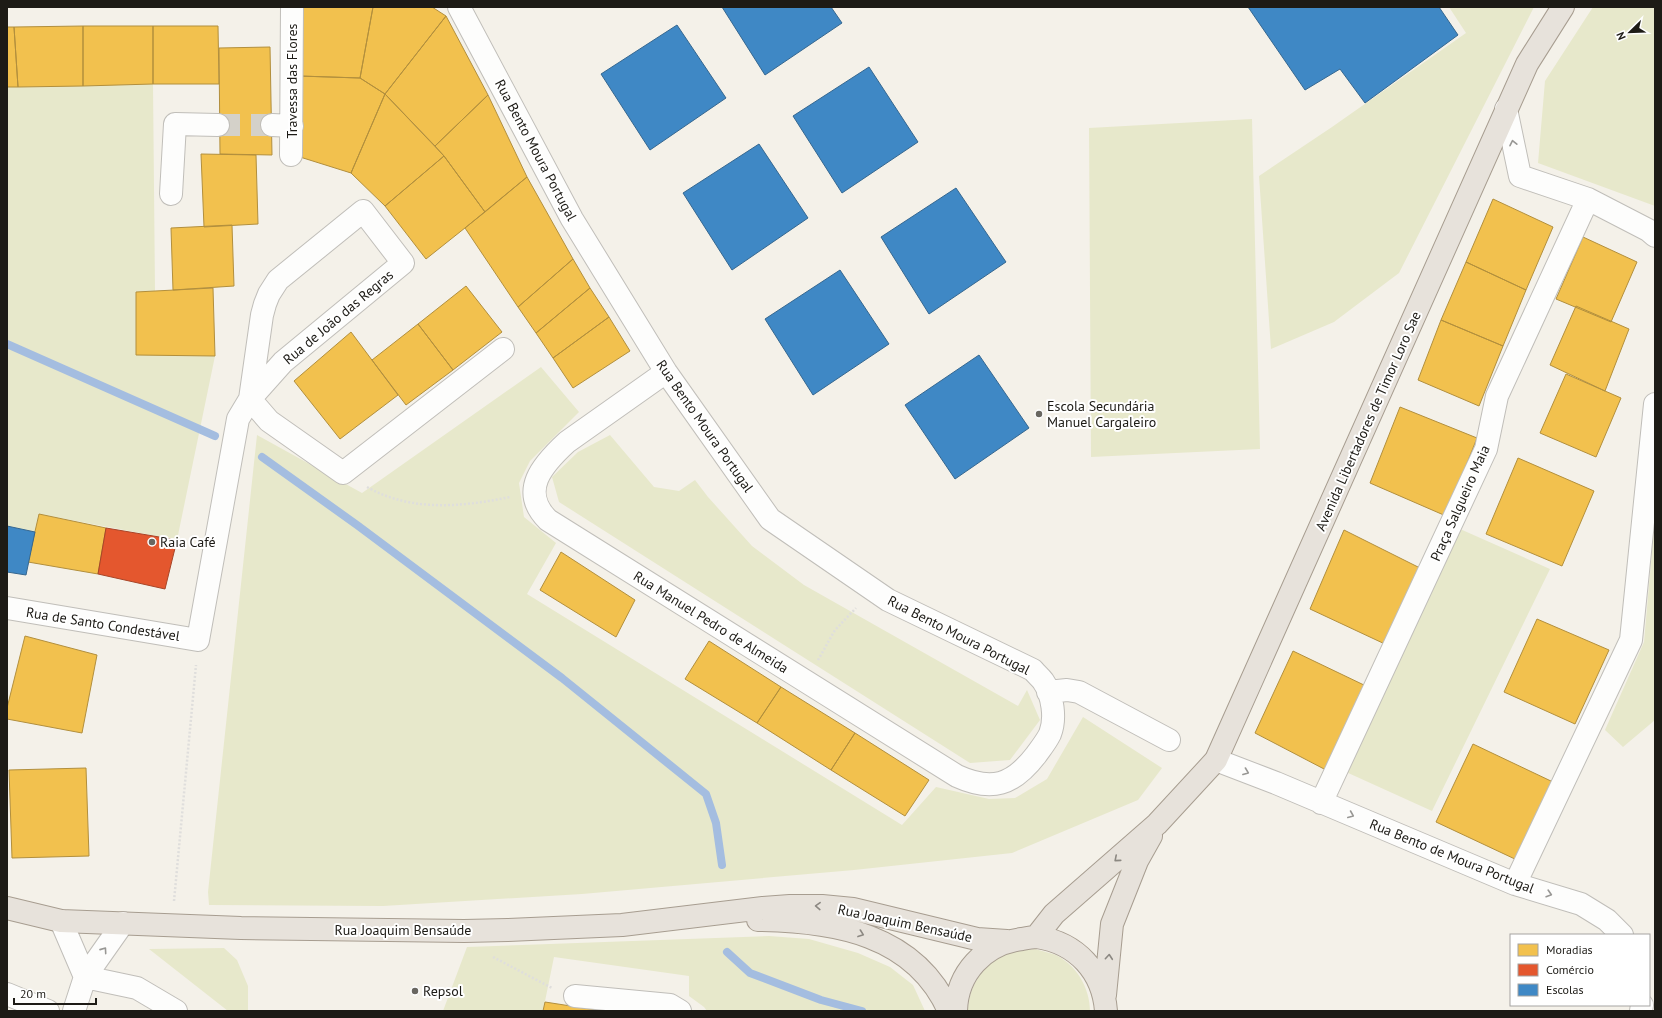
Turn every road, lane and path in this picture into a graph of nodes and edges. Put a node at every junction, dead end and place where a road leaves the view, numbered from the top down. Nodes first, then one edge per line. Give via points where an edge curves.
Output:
1 (292, 7) edge
2 (459, 7) edge
3 (1563, 7) edge
4 (1506, 109) junction
5 (218, 125) tunnel mouth
6 (291, 156) dead end
7 (171, 194) dead end
8 (1588, 199) junction
9 (1655, 236) edge
10 (503, 349) dead end
11 (666, 372) junction
12 (250, 400) junction
13 (1655, 404) edge
14 (342, 474) junction
15 (534, 492) junction
16 (873, 589) junction
17 (7, 608) edge
18 (198, 640) junction
19 (806, 681) junction
20 (1048, 692) junction
21 (1050, 734) joint
22 (1169, 740) dead end
23 (1216, 760) junction
24 (1321, 803) junction
25 (1157, 824) junction
26 (1515, 884) junction
27 (7, 908) edge
28 (683, 919) junction
29 (7, 920) edge
30 (57, 920) junction
31 (123, 923) junction
32 (172, 926) junction
33 (1621, 934) edge
34 (1036, 937) junction
35 (1007, 941) junction
36 (493, 956) dead end
37 (85, 977) junction
38 (7, 994) edge
39 (575, 996) joint
40 (1106, 1004) edge
41 (48, 1011) edge
42 (74, 1011) edge
43 (176, 1011) edge
44 (680, 1011) edge
45 (949, 1011) edge
46 (956, 1011) edge

1 - 6 street, Travessa das Flores via 282,125
2 - 11 street, Rua Bento Moura Portugal via 572,219
3 - 4 main road, Avenida Libertadores de Timor Loro Sae via 1527,64
8 -> 4 street via 1520,176
4 - 23 main road, Avenida Libertadores de Timor Loro Sae
5 - 7 street via 175,124
8 - 9 street
8 - 24 street, Praça Salgueiro Maia via 1497,396 1486,449
10 - 14 street
11 - 15 street via 567,442 540,472
11 - 16 street, Rua Bento Moura Portugal via 770,519
12 - 12 street, Rua de João das Regras via 262,315 269,294 278,280 363,210 403,263 283,362
12 - 14 street via 269,421
12 - 18 street, Rua de João das Regras via 238,419
13 - 26 street via 1631,640
14 - 15 path via 380,495 435,506 478,503
15 - 19 street, Rua Manuel Pedro de Almeida via 539,511 548,520
16 - 19 path via 835,630
16 - 20 street, Rua Bento Moura Portugal via 888,600 1032,670 1044,682
17 - 18 street, Rua de Santo Condestável
18 - 32 path
19 - 21 street, Rua Manuel Pedro de Almeida via 956,776 971,782 999,784 1012,779 1028,765
20 - 21 street, Rua Bento Moura Portugal via 1053,714
20 - 22 street via 1079,692
23 -> 24 street, Rua Bento de Moura Portugal
23 - 25 main road, Avenida Libertadores de Timor Loro Sae
24 -> 26 street, Rua Bento de Moura Portugal
25 -> 34 main road, Avenida Libertadores de Timor Loro Sae via 1054,914
40 -> 25 main road, Avenida Libertadores de Timor Loro Sae via 1112,924 1137,861
26 -> 33 street, Rua Bento de Moura Portugal via 1581,904 1607,920
27 - 30 main road
28 - 32 main road, Rua Joaquim Bensaúde via 622,925 508,930
35 -> 28 main road, Rua Joaquim Bensaúde via 977,939 852,909 822,906 763,908
28 -> 45 main road, Rua Joaquim Bensaúde via 789,921 827,925 852,931 878,940 912,960 937,987
29 - 30 main road
30 - 31 main road, Rua Joaquim Bensaúde
30 - 37 street
31 - 32 main road, Rua Joaquim Bensaúde
37 -> 31 street
34 - 35 main road
34 - 40 main road via 1066,946 1083,958 1099,979
35 - 46 main road via 982,955 967,972 956,998
36 - 39 path via 547,986
37 - 42 street
37 - 43 street via 137,988
38 - 41 street
39 - 44 street via 670,1005

